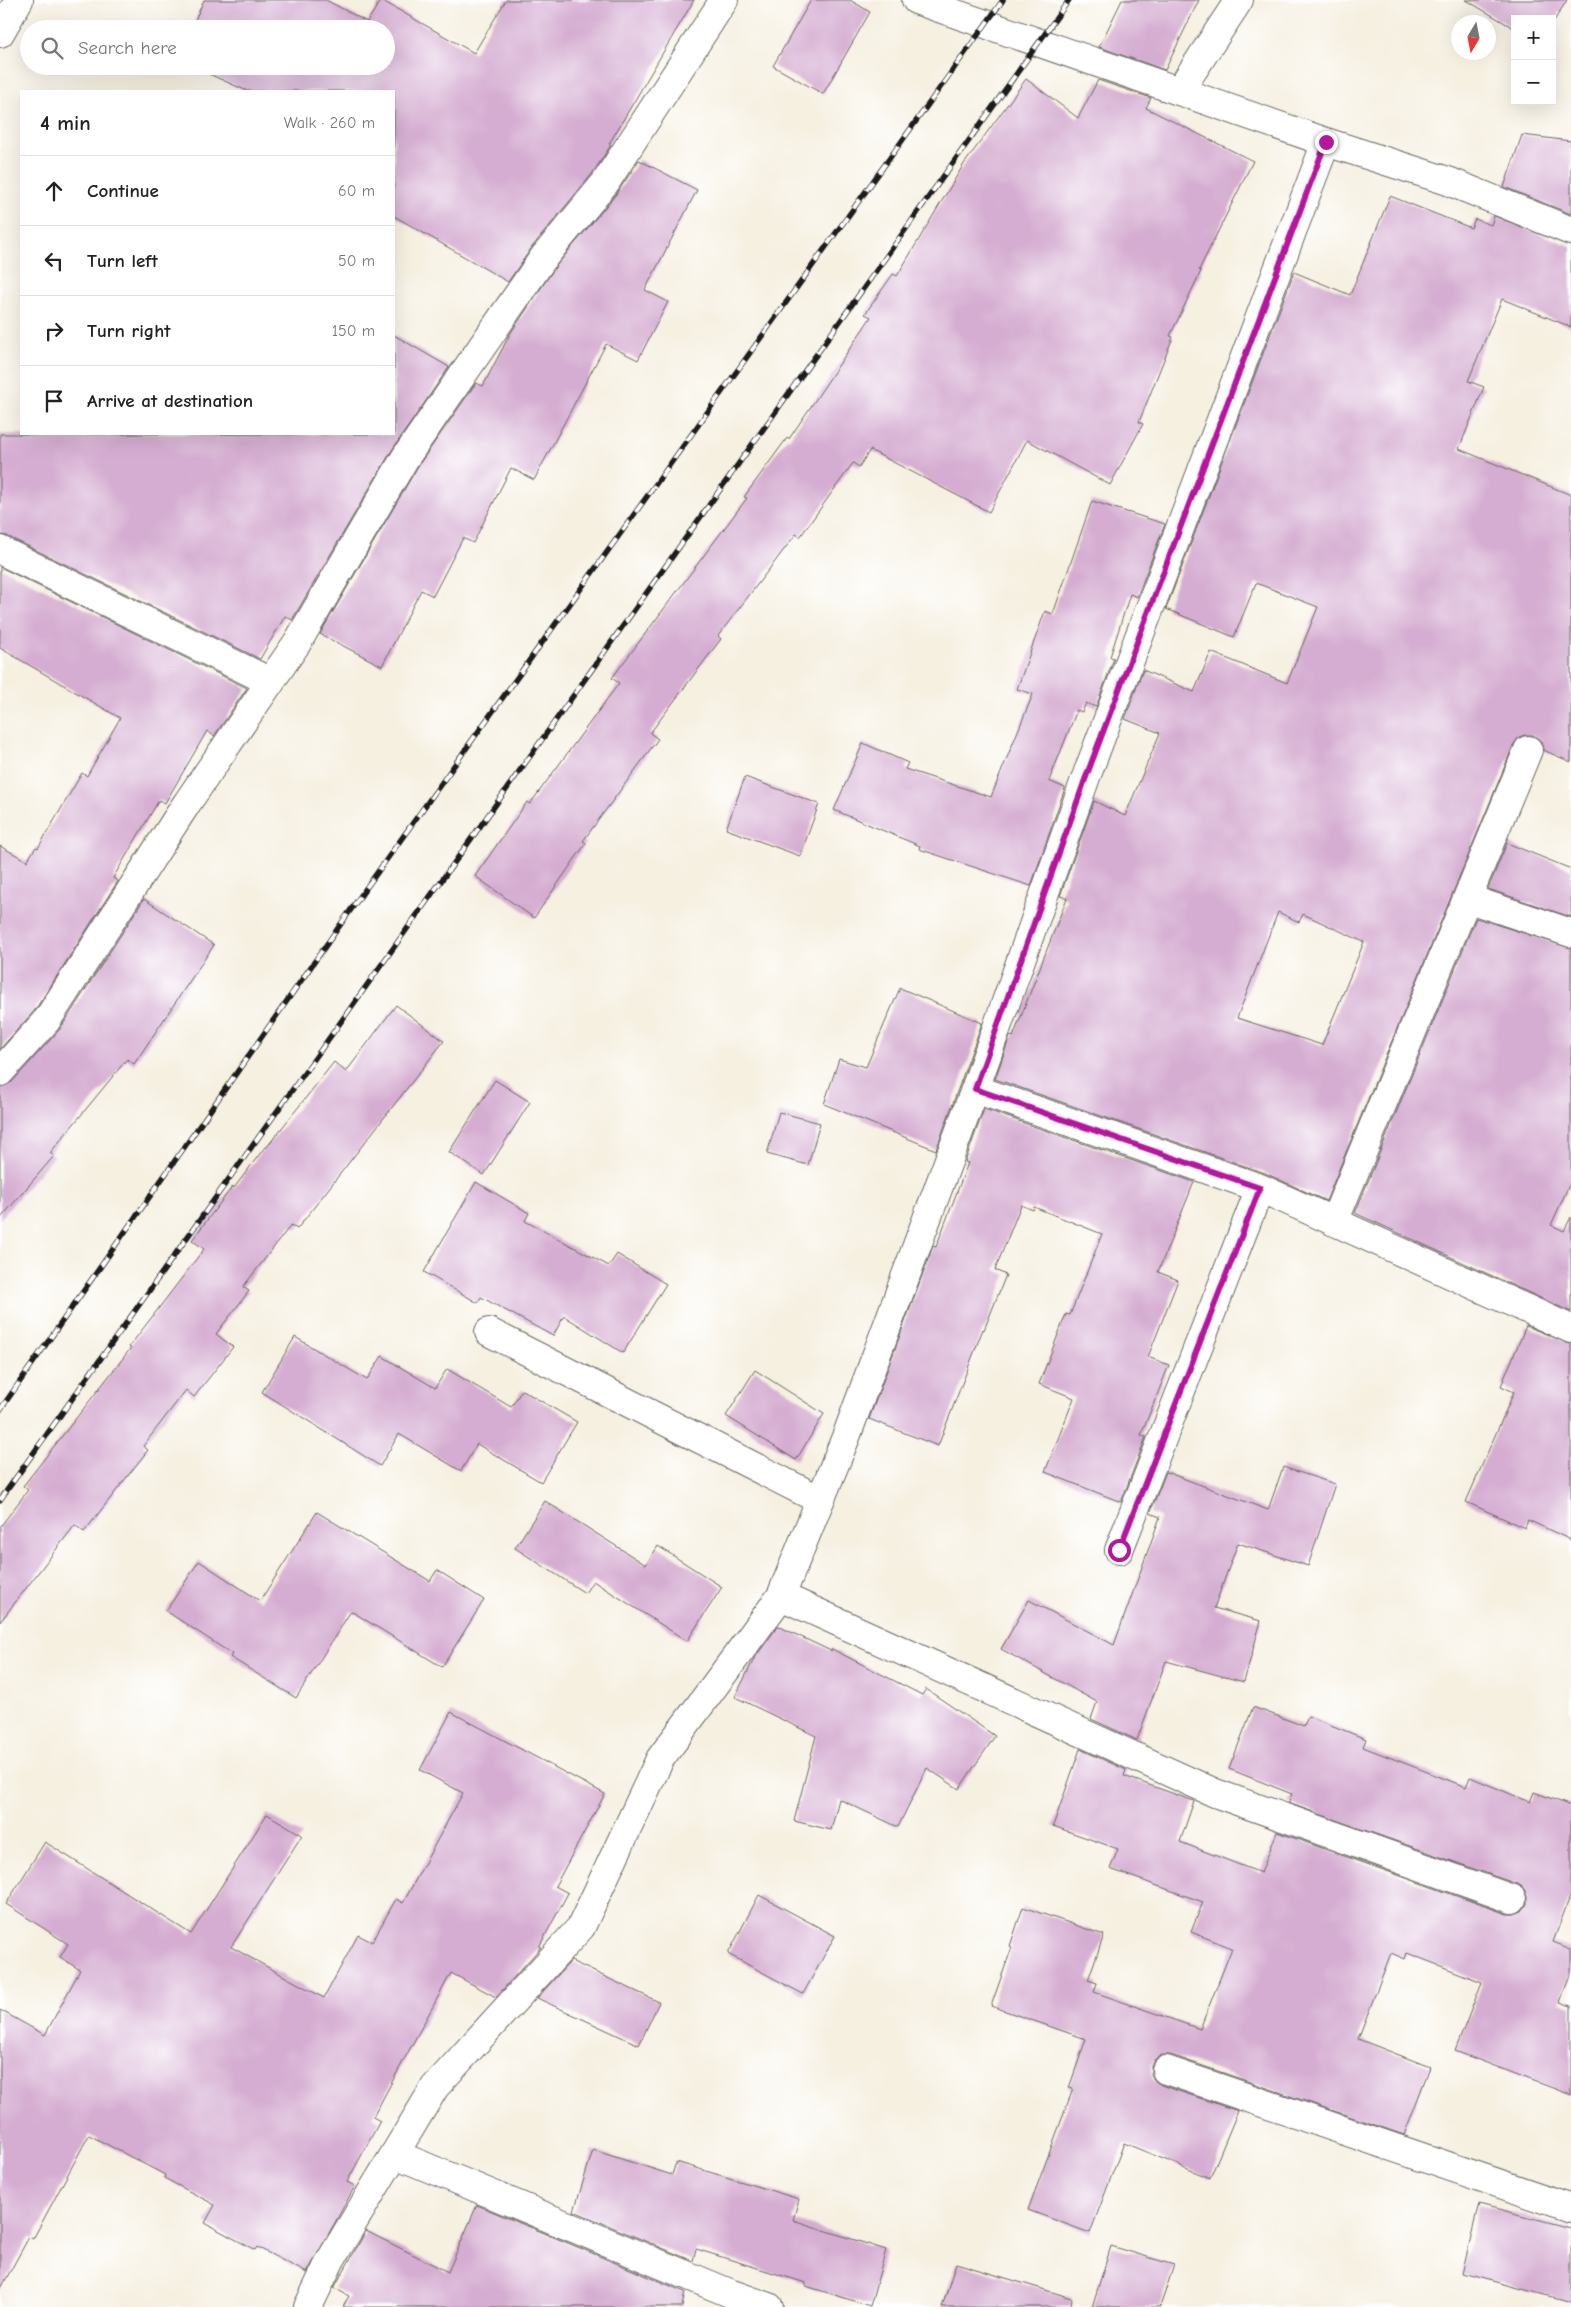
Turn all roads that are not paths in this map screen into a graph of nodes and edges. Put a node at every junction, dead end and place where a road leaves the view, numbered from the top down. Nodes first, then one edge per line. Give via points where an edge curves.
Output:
1 (19, 0) edge
2 (724, 0) edge
3 (916, 0) edge
4 (1239, 0) edge
5 (0, 33) edge
6 (1180, 90) junction
7 (1326, 142) junction
8 (1571, 231) edge
9 (0, 550) edge
10 (271, 682) junction
11 (1528, 750) dead end
12 (1469, 899) junction
13 (1571, 932) edge
14 (0, 1072) edge
15 (975, 1089) junction
16 (1260, 1188) junction
17 (1334, 1222) junction
18 (1571, 1329) edge
19 (489, 1332) dead end
20 (820, 1500) junction
21 (1119, 1550) dead end
22 (781, 1596) junction
23 (1512, 1899) dead end
24 (1166, 2070) dead end
25 (395, 2154) junction
26 (1571, 2208) edge
27 (308, 2307) edge
28 (769, 2307) edge

1 - 5 street
2 - 10 street via 605,183 544,257 405,458
3 - 6 street
4 - 6 street
6 - 7 street
7 - 8 street via 1448,181
7 - 15 street via 1086,777
9 - 10 street
10 - 14 street via 187,803 47,1020
11 - 12 street
12 - 13 street
12 - 17 street
15 - 16 street
15 - 20 street
16 - 17 street
16 - 21 street
17 - 18 street
19 - 20 street
20 - 22 street
22 - 23 street via 1215,1793
22 - 25 street via 660,1759 581,1927 436,2087
24 - 26 street
25 - 27 street via 331,2259
25 - 28 street

